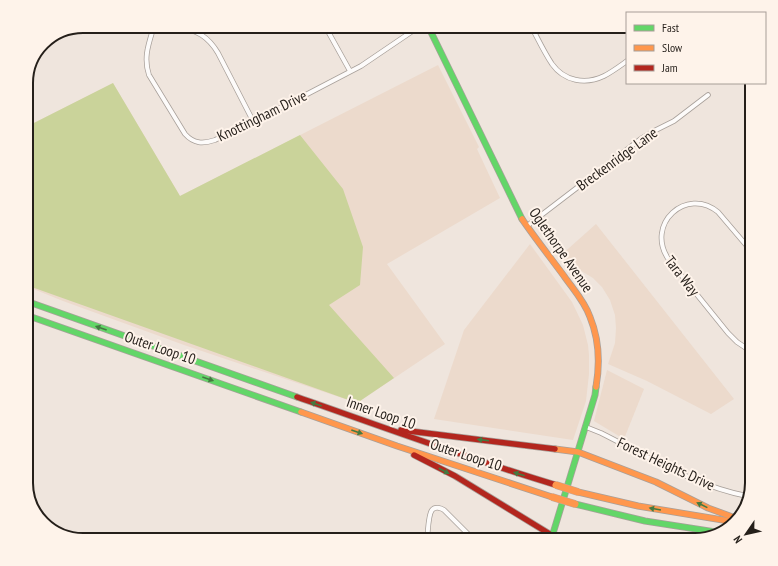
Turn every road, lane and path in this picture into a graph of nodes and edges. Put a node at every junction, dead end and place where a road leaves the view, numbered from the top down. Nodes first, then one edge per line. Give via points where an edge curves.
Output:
1 (152, 33) edge
2 (198, 33) edge
3 (329, 33) edge
4 (410, 33) edge
5 (431, 33) edge
6 (535, 33) edge
7 (626, 62) edge
8 (350, 71) junction
9 (708, 95) dead end
10 (253, 121) junction
11 (527, 226) junction
12 (745, 244) edge
13 (33, 303) edge
14 (33, 317) edge
15 (745, 347) edge
16 (586, 427) junction
17 (388, 428) junction
18 (398, 446) junction
19 (578, 452) junction
20 (743, 495) edge
21 (726, 515) edge
22 (726, 521) edge
23 (708, 531) edge
24 (428, 533) edge
25 (467, 533) edge
26 (544, 533) edge
27 (553, 533) edge

1 - 10 street, Knottingham Drive via 146,53 147,70 189,138 196,142 211,141
2 - 10 street via 212,44 218,53
3 - 8 street
4 - 8 street, Knottingham Drive
5 - 11 main road, Oglethorpe Avenue
6 - 7 street via 551,63 569,78 579,81 594,80 609,74
8 - 10 street, Knottingham Drive
9 - 11 street, Breckenridge Lane via 674,121 642,138
11 - 16 main road, Oglethorpe Avenue via 581,300 596,335 598,373
12 - 15 street, Tara Way via 714,208 696,204 676,210 664,224 661,236 661,246 665,255 728,333
17 -> 13 main road, Inner Loop 10
14 -> 18 main road, Outer Loop 10
16 - 19 main road, Oglethorpe Avenue
16 - 20 street, Forest Heights Drive via 691,479
19 -> 17 main road
22 -> 17 main road, Inner Loop 10, bridge via 638,506 556,486
18 - 23 main road, Outer Loop 10, bridge via 575,504 645,521
18 -> 26 main road via 455,476
21 -> 19 main road via 656,482
19 - 27 main road, Oglethorpe Avenue
24 - 25 street via 431,511 434,508 444,510

